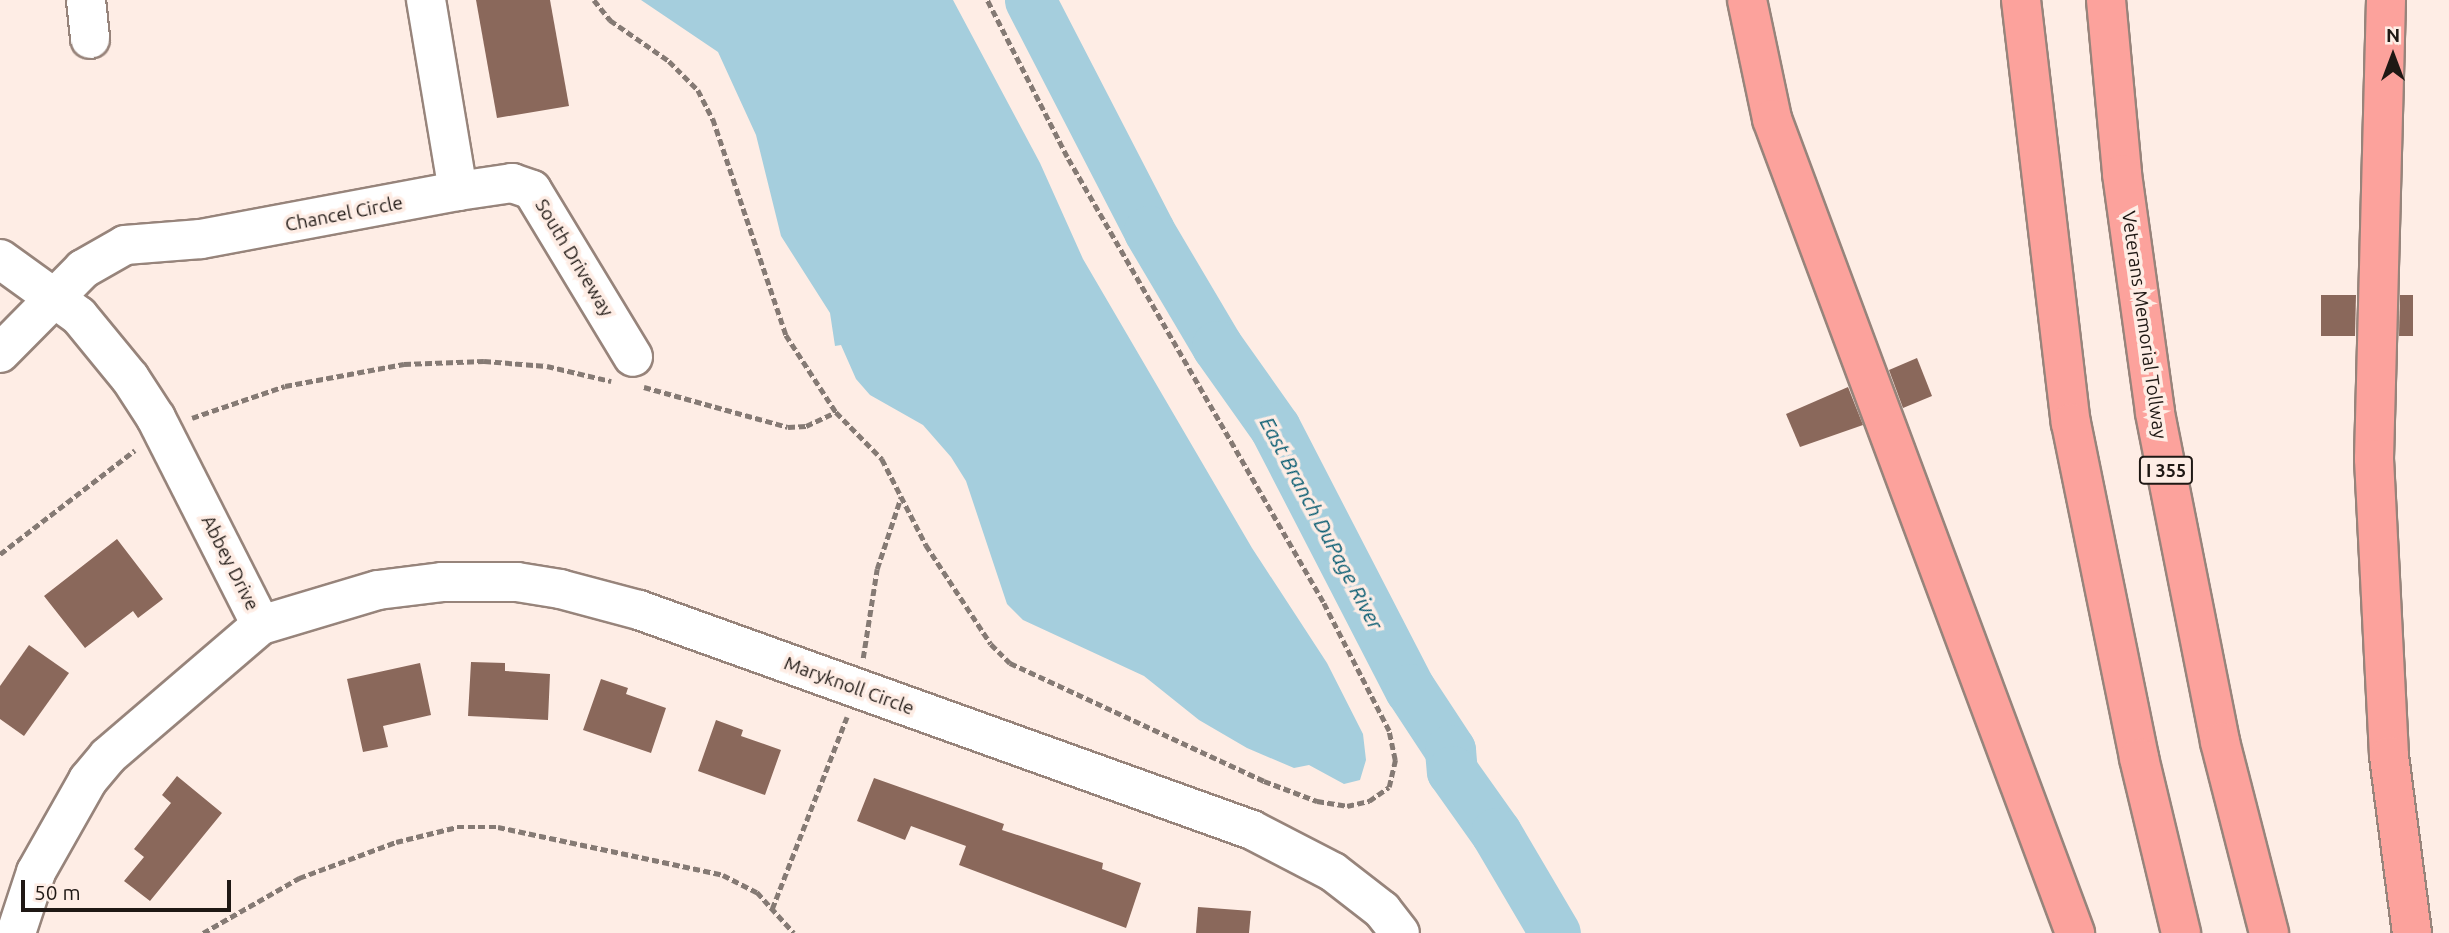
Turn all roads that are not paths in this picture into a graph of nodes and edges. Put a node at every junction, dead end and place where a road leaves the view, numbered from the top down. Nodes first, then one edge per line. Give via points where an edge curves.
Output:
1 (86, 0) edge
2 (426, 0) edge
3 (1747, 0) edge
4 (2021, 0) edge
5 (2106, 0) edge
6 (2389, 10) edge
7 (90, 39) dead end
8 (458, 191) junction
9 (0, 258) edge
10 (55, 298) junction
11 (0, 352) edge
12 (631, 375) road end
13 (261, 625) junction
14 (16, 933) edge
15 (1400, 933) edge
16 (2074, 933) edge
17 (2181, 933) edge
18 (2269, 933) edge
19 (2412, 933) edge

1 - 7 street
2 - 8 street
3 - 16 highway via 1772,119
4 - 17 highway via 2071,424 2139,758
5 - 18 highway, Veterans Memorial Tollway / I 355 via 2122,174 2155,413 2220,743
6 - 19 highway via 2374,459 2387,729
8 - 10 street, Chancel Circle via 238,233 125,245 83,269
8 - 12 street, South Driveway via 512,183 532,190
9 - 10 street, Abbey Drive
10 - 11 street, Chancel Circle
10 - 13 street, Abbey Drive via 79,316 130,378 164,434
13 - 14 street, Abbey Drive via 108,756 88,780 37,872
13 - 15 street, Maryknoll Circle via 379,590 442,582 517,582 584,594 1252,830 1333,873 1382,910

